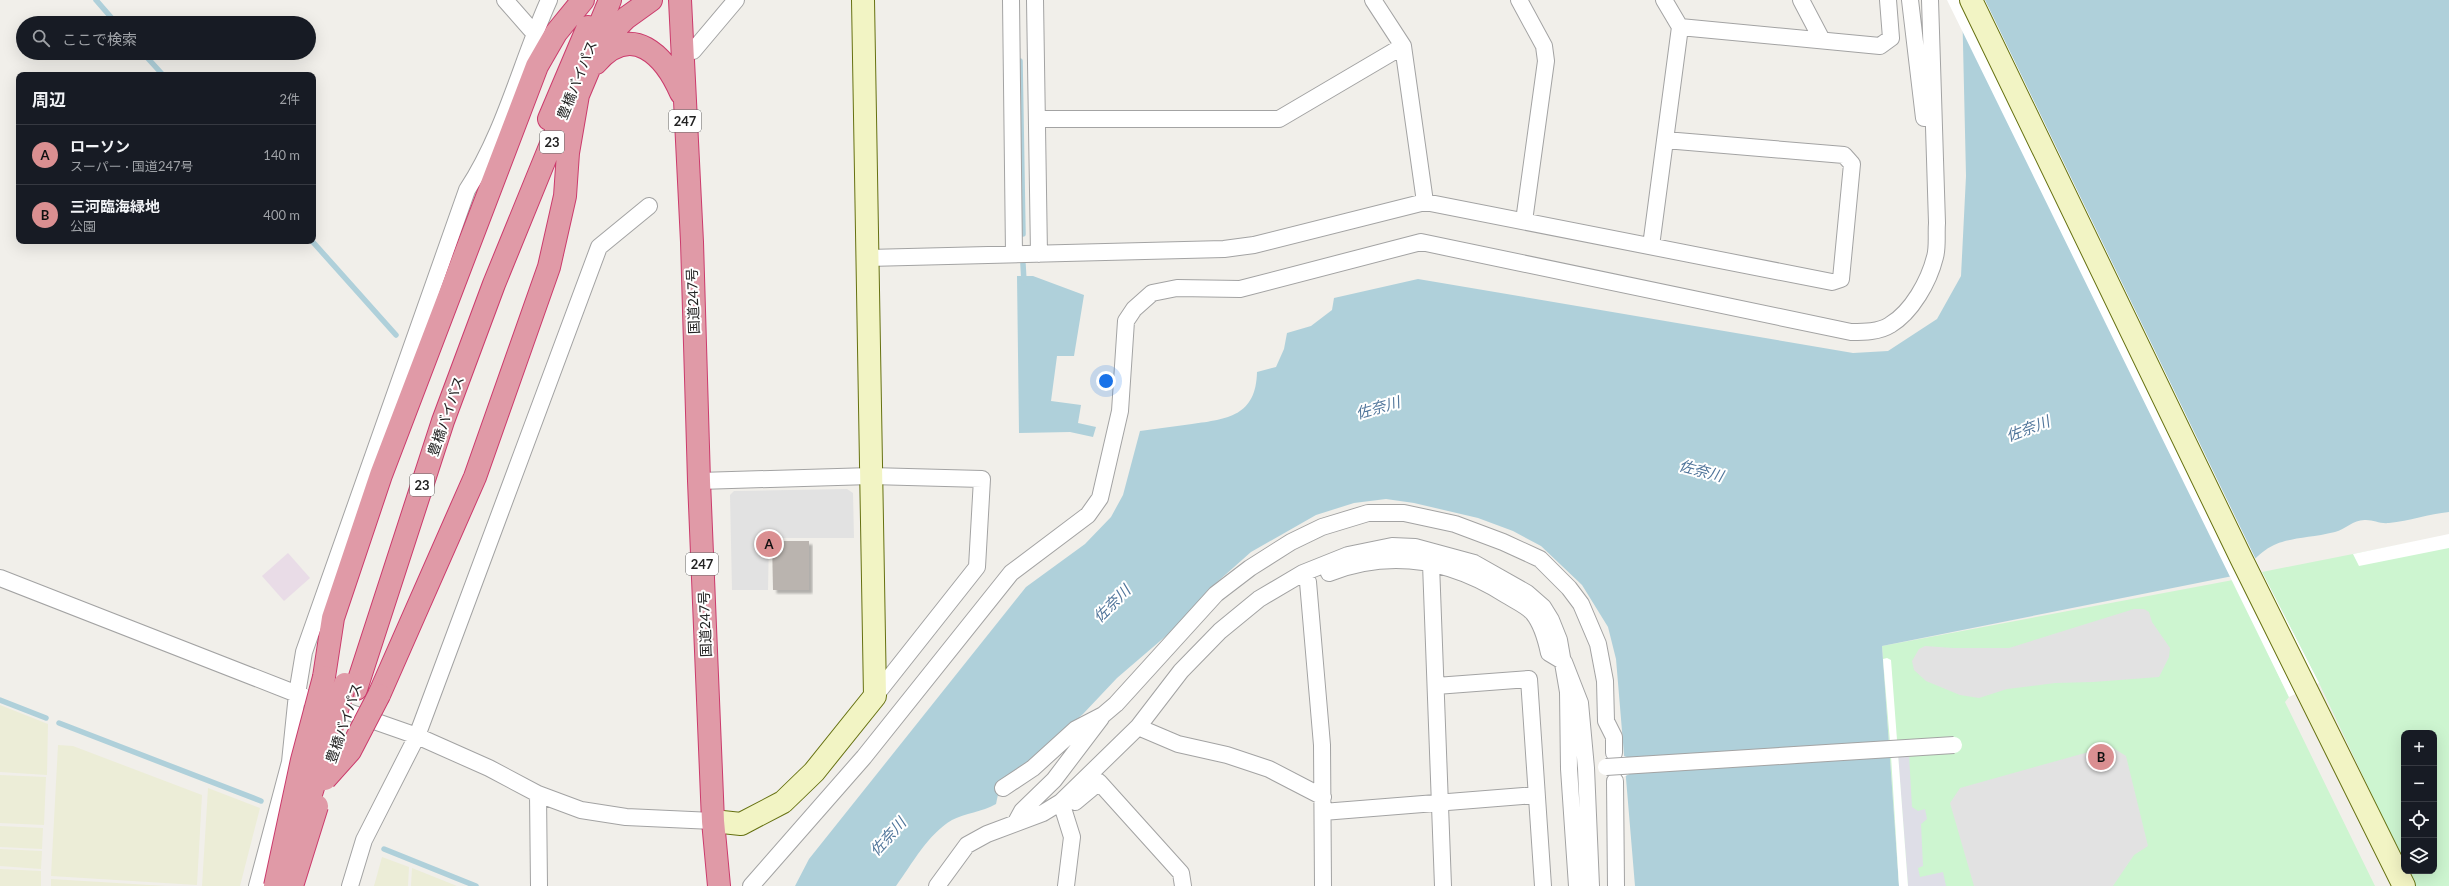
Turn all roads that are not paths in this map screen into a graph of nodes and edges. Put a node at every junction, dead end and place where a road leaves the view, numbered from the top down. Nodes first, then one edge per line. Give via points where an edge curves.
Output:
1 (505, 0) edge
2 (549, 0) edge
3 (583, 0) edge
4 (599, 0) edge
5 (610, 0) edge
6 (651, 0) edge
7 (736, 0) edge
8 (863, 0) edge
9 (1011, 0) edge
10 (1035, 0) edge
11 (1373, 0) edge
12 (1519, 0) edge
13 (1664, 0) edge
14 (1801, 0) edge
15 (1888, 0) edge
16 (1910, 0) edge
17 (1930, 0) edge
18 (1971, 0) edge
19 (689, 1) edge
20 (1680, 27) junction
21 (534, 32) junction
22 (1822, 40) junction
23 (1403, 46) junction
24 (693, 51) junction
25 (581, 87) junction
26 (684, 102) junction
27 (1037, 119) junction
28 (1665, 140) junction
29 (1425, 202) junction
30 (649, 206) dead end
31 (1524, 221) junction
32 (1937, 223) junction
33 (692, 242) junction
34 (1651, 246) junction
35 (1014, 254) junction
36 (1039, 254) junction
37 (868, 258) junction
38 (488, 281) junction
39 (871, 476) junction
40 (699, 481) junction
41 (1430, 564) junction
42 (0, 578) edge
43 (1306, 578) junction
44 (1564, 662) junction
45 (350, 686) junction
46 (1436, 686) junction
47 (297, 694) junction
48 (875, 696) junction
49 (1103, 715) junction
50 (1138, 727) junction
51 (417, 736) junction
52 (1954, 745) dead end
53 (1614, 753) dead end
54 (1586, 768) junction
55 (325, 779) junction
56 (1614, 781) dead end
57 (1004, 788) dead end
58 (538, 794) junction
59 (1536, 795) junction
60 (1441, 802) junction
61 (1323, 805) junction
62 (1063, 806) junction
63 (713, 821) junction
64 (1016, 822) junction
65 (257, 886) edge
66 (276, 886) edge
67 (282, 886) edge
68 (292, 886) edge
69 (350, 886) edge
70 (539, 886) edge
71 (719, 886) edge
72 (751, 886) edge
73 (937, 886) edge
74 (1066, 886) edge
75 (1183, 886) edge
76 (1323, 886) edge
77 (1443, 886) edge
78 (1543, 886) edge
79 (1577, 886) edge
80 (1591, 886) edge
81 (1616, 886) edge
82 (2404, 886) edge

1 - 21 street
2 - 21 street
3 - 66 highway, bridge via 559,29 537,66 381,475 333,618 324,677 302,760
4 - 38 highway, 豊橋バイパス / 23
5 - 38 highway, 豊橋バイパス / 23
6 - 25 highway via 626,18 611,33 594,57
7 - 24 street
8 - 37 street
9 - 35 street
10 - 27 street
11 - 23 street
12 - 31 street via 1544,46 1546,62
13 - 20 street
14 - 22 street
15 - 22 street via 1891,38 1880,46
16 - 32 street
17 - 32 street
18 - 82 street
19 - 24 highway, 国道247号 / 247
19 - 26 highway, 国道247号 / 247 via 683,22
20 - 22 street
20 - 28 street
21 - 47 street via 485,163 467,190 304,652
23 - 27 street via 1279,119
23 - 29 street
24 - 33 highway, 国道247号 / 247
25 - 26 highway via 604,55 616,48 636,44 655,53 670,70
25 - 55 highway, bridge via 573,118 565,196 549,267 475,477 379,695 350,751
26 - 33 highway, 国道247号 / 247
27 - 36 street
28 - 34 street
28 - 34 street via 1844,155 1852,164 1841,279 1832,282
29 - 31 street
29 - 36 street via 1254,245 1224,249
30 - 51 street via 599,247
31 - 34 street
32 - 72 street via 1936,256 1922,288 1906,312 1890,326 1872,332 1851,332 1421,242 1240,289 1177,288 1152,293 1134,309 1126,322 1120,411 1100,498 1088,515 1011,573 864,757
33 - 40 highway, 国道247号 / 247
35 - 36 street
35 - 37 street
37 - 39 street
38 - 45 highway, 豊橋バイパス / 23
39 - 40 street
39 - 48 street
39 - 48 street via 982,479 977,567
40 - 63 highway, 国道247号 / 247
41 - 43 street via 1407,559 1364,563
41 - 44 street via 1462,572 1488,583 1533,613 1543,631 1549,652
41 - 46 street
42 - 47 street
43 - 44 street via 1348,555 1392,546 1415,547 1474,563 1527,594 1543,607 1559,640
43 - 50 street via 1258,599 1220,632 1181,671
43 - 61 street via 1322,745
44 - 54 street via 1580,703
44 - 79 street via 1568,692 1569,769
45 - 55 highway, 豊橋バイパス / 23
45 - 67 highway, 豊橋バイパス / 23, bridge
46 - 59 street via 1529,679
46 - 60 street
47 - 51 street
47 - 65 street via 290,762
48 - 63 street via 814,772 782,802 742,824
49 - 53 street via 1216,594 1250,568 1291,542 1322,527 1368,513 1404,513 1455,524 1540,559 1569,588 1581,604 1598,644 1605,681 1606,721 1614,737
49 - 57 street via 1076,729 1033,768
49 - 64 street via 1054,780 1022,811
50 - 61 street via 1178,744 1226,755 1269,769
50 - 62 street
51 - 58 street via 489,768
51 - 69 street via 364,840
52 - 54 street, bridge
54 - 80 street
55 - 68 highway, 豊橋バイパス / 23, bridge
56 - 81 street
58 - 63 street via 581,810
58 - 70 street
59 - 60 street
59 - 78 street
60 - 61 street
60 - 77 street
61 - 76 street
62 - 64 street
62 - 74 street via 1072,837
62 - 75 street via 1082,797 1099,782 1181,873
63 - 71 highway, 国道247号 / 247
64 - 73 street via 967,845

